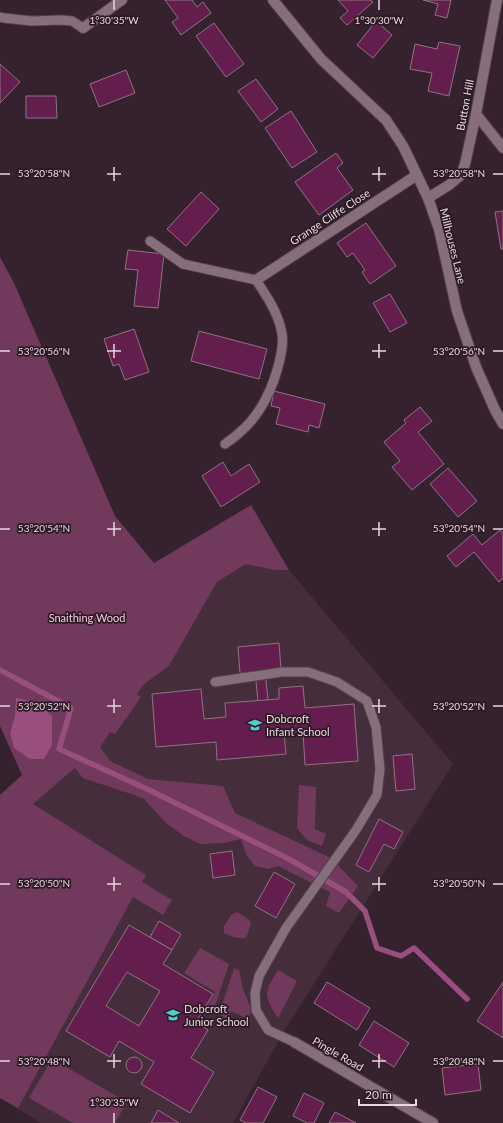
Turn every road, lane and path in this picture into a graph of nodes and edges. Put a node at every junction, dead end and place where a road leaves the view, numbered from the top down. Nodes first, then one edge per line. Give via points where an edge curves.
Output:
1 (122, 0) edge
2 (273, 0) edge
3 (497, 0) edge
4 (0, 17) edge
5 (83, 28) joint
6 (476, 114) junction
7 (503, 148) edge
8 (416, 174) junction
9 (428, 198) junction
10 (150, 241) dead end
11 (256, 280) junction
12 (503, 424) edge
13 (224, 444) dead end
14 (215, 682) dead end
15 (294, 1042) joint
16 (433, 1123) edge

1 - 5 street
2 - 8 street, Millhouses Lane via 322,58 386,120 403,146
3 - 6 street, Button Hill
4 - 5 lane via 32,21 72,21
6 - 7 street
6 - 9 street, Button Hill via 466,164 461,174
8 - 9 street, Millhouses Lane
8 - 11 street, Grange Cliffe Close
9 - 12 street, Millhouses Lane via 439,228 456,311 476,367
10 - 11 lane via 183,264
11 - 13 lane via 272,304 282,330 282,346 276,375 257,414
14 - 15 lane via 282,672 308,672 337,682 367,701 376,727 380,769 377,795 356,830 286,928 259,976 255,993 256,1010 268,1030
15 - 16 street, Pingle Road

